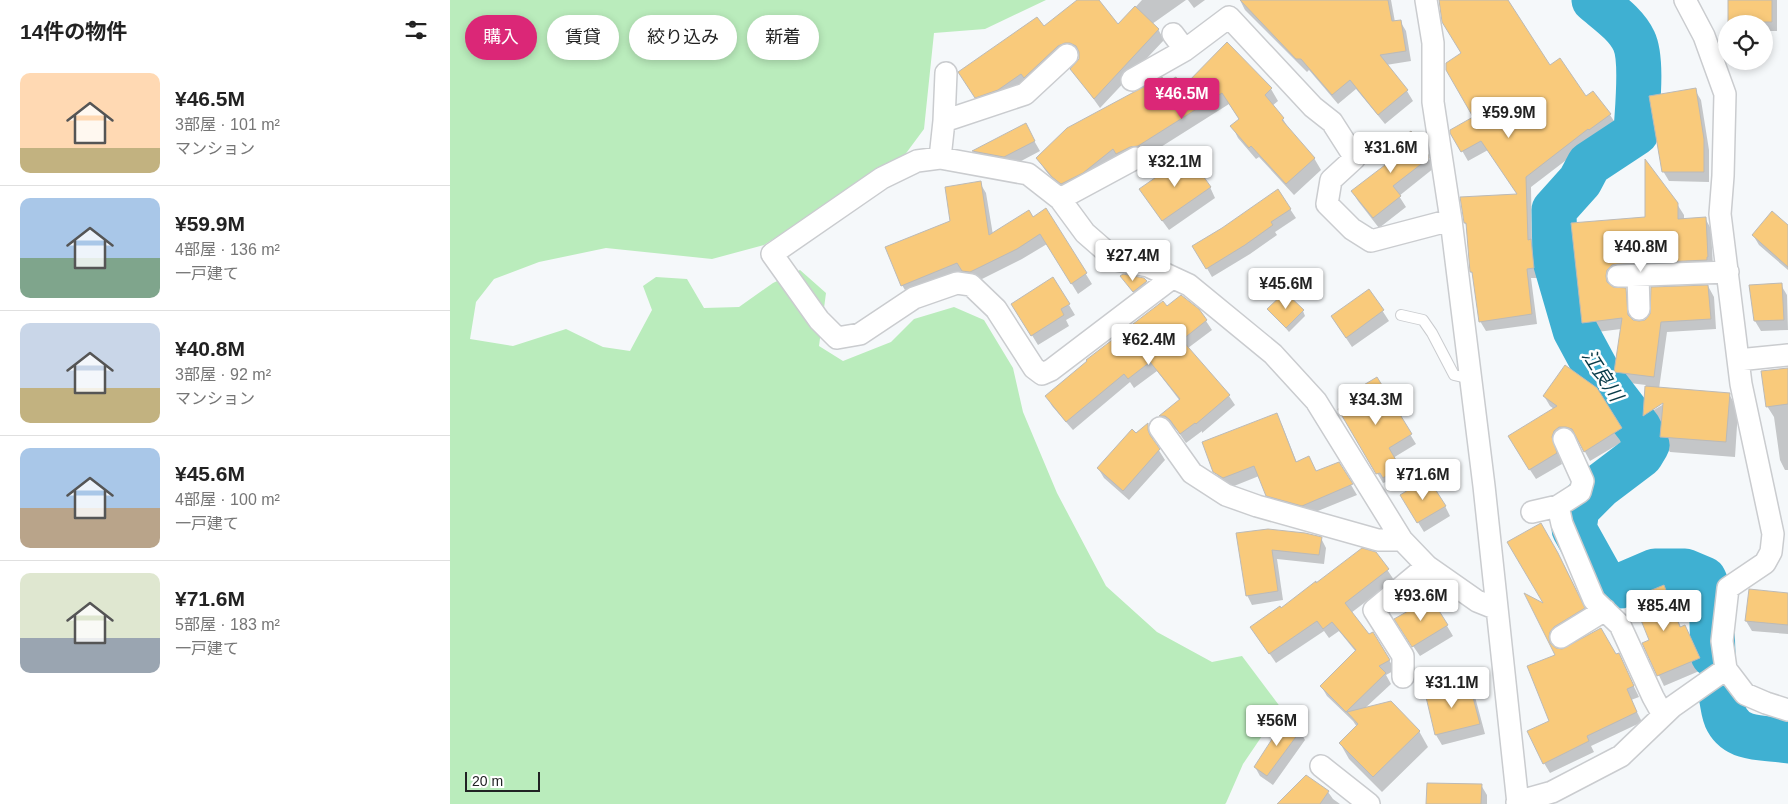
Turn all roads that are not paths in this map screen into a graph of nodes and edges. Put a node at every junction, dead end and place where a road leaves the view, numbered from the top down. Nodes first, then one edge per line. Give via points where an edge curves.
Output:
1 (1426, 0) edge
2 (1685, 0) edge
3 (1067, 55) dead end
4 (946, 73) dead end
5 (1132, 80) dead end
6 (944, 122) junction
7 (940, 158) junction
8 (1136, 158) dead end
9 (1060, 199) junction
10 (1451, 220) junction
11 (1728, 272) junction
12 (1172, 278) junction
13 (1639, 309) dead end
14 (1401, 314) dead end
15 (1788, 355) edge
16 (1738, 360) junction
17 (1471, 380) junction
18 (1160, 428) dead end
19 (1564, 439) dead end
20 (1558, 506) junction
21 (1532, 512) dead end
22 (1781, 535) edge
23 (1402, 540) junction
24 (1427, 566) junction
25 (1497, 609) junction
26 (1605, 610) junction
27 (1560, 637) dead end
28 (1726, 669) junction
29 (1403, 678) dead end
30 (1788, 710) edge
31 (1663, 715) junction
32 (1321, 766) dead end
33 (1517, 803) edge
34 (1369, 804) edge

1 - 10 street via 1433,43 1433,102
2 - 11 street via 1704,36 1725,94 1720,214
3 - 6 street via 1024,94
4 - 6 street
5 - 10 street via 1179,42 1229,17 1313,107 1332,122 1355,158 1331,180 1327,204 1352,229 1371,241
6 - 7 street
7 - 9 street via 1028,174
7 - 12 street via 917,161 882,178 772,254 819,320 837,338 860,334 914,298 957,283 971,285 996,309 1034,368 1042,374
8 - 9 street
9 - 12 street via 1085,233 1116,260 1148,266
10 - 17 street
11 - 13 street via 1628,276
11 - 16 street
12 - 23 street via 1190,285 1274,354 1316,401
14 - 17 lane via 1422,320 1454,375
15 - 16 street
16 - 22 street via 1741,384
17 - 25 street
18 - 23 street via 1192,473 1226,495 1378,540
19 - 20 street via 1583,481 1580,492
20 - 21 street
20 - 26 street via 1562,524 1594,600
22 - 28 street via 1765,563 1728,588 1722,641
23 - 24 street
24 - 25 street via 1477,601
24 - 29 street via 1374,610 1403,656
25 - 33 street
26 - 27 street
26 - 31 street via 1620,625
28 - 30 street via 1745,694
28 - 31 street
31 - 33 street via 1621,756 1552,792
32 - 34 street

